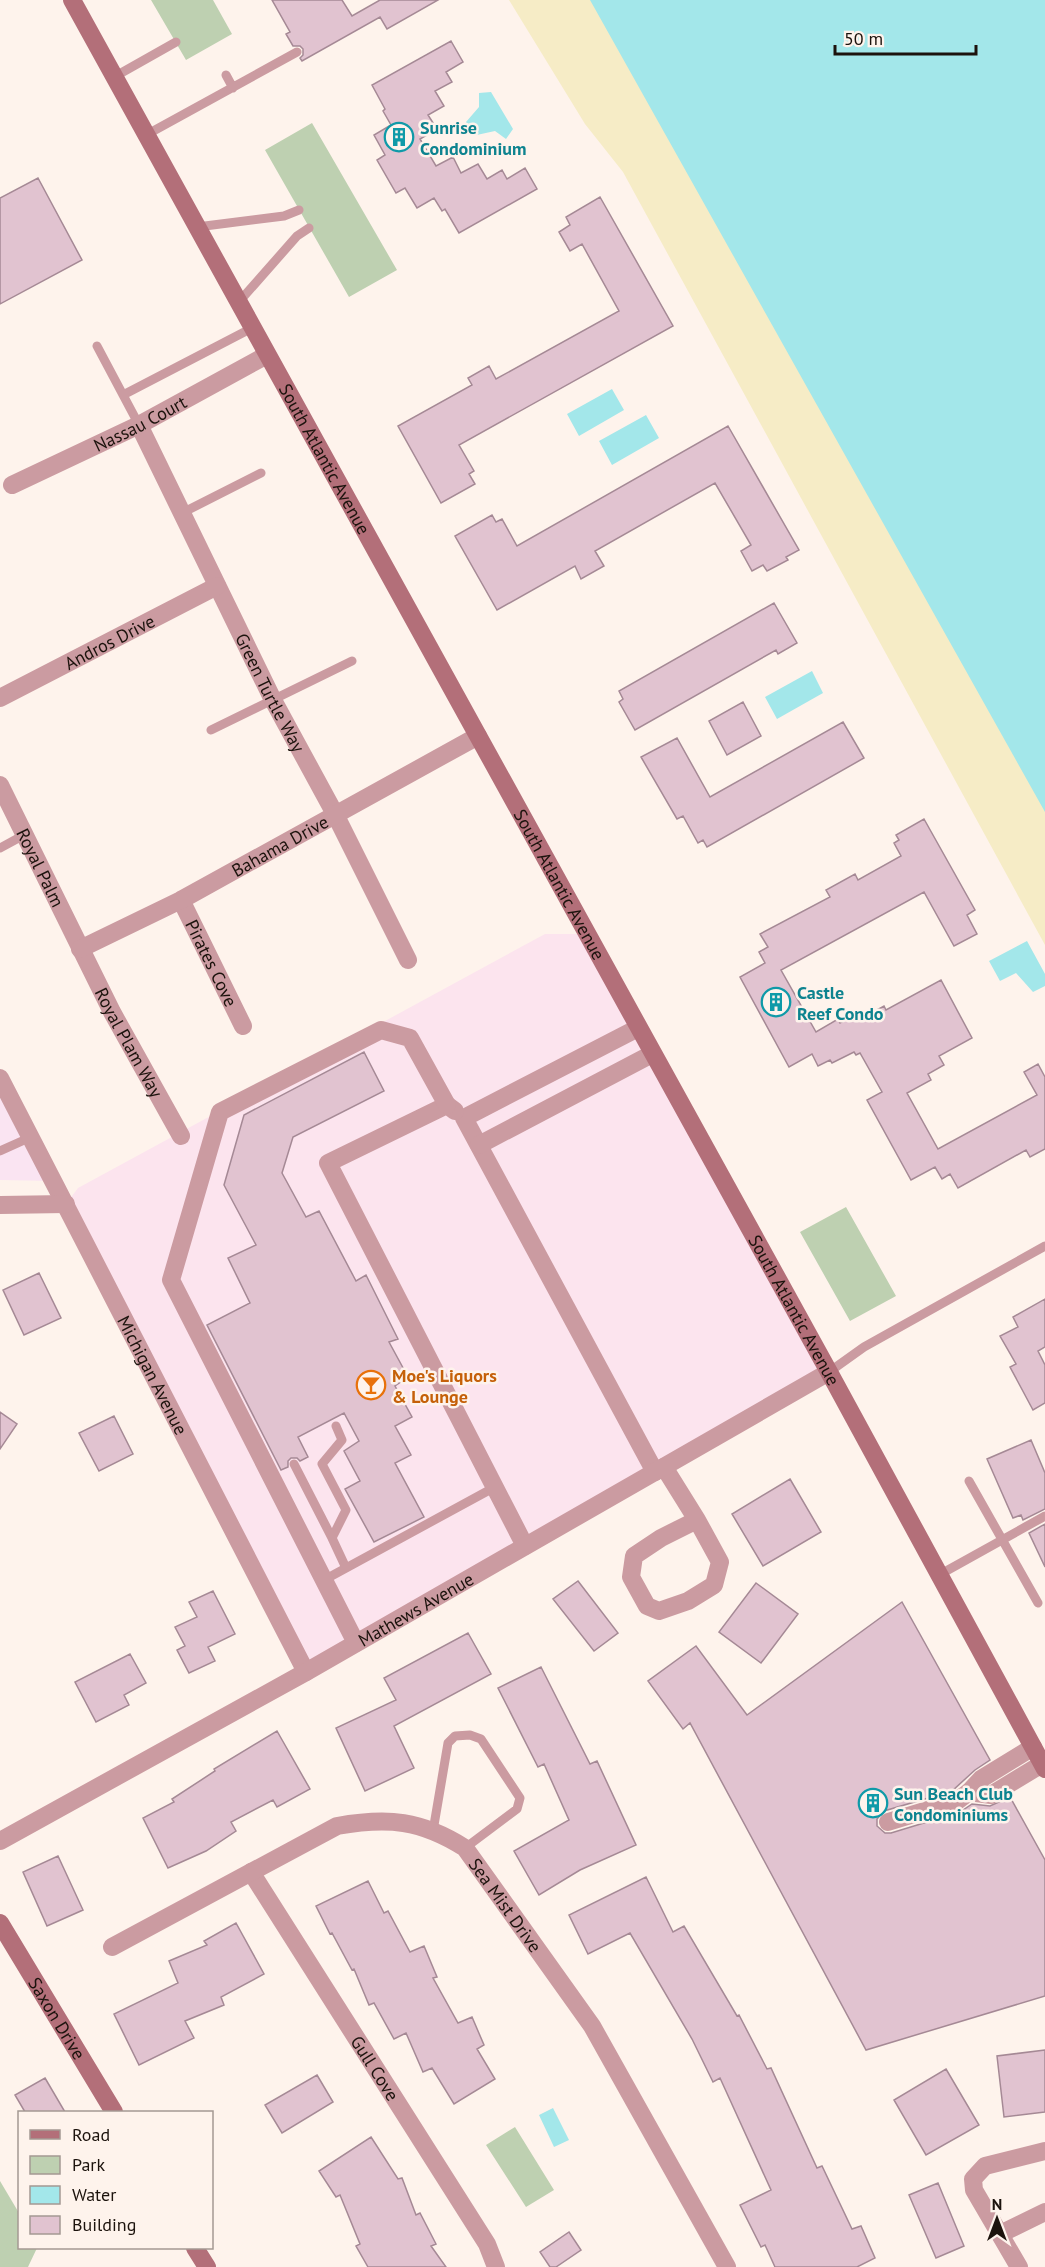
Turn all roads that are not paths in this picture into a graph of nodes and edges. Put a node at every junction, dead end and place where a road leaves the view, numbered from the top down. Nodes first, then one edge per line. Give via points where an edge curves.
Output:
1 (72, 0) edge
2 (176, 42) dead end
3 (297, 52) dead end
4 (226, 75) dead end
5 (114, 77) junction
6 (233, 88) junction
7 (146, 135) junction
8 (299, 210) dead end
9 (196, 227) junction
10 (309, 228) dead end
11 (238, 303) junction
12 (252, 328) junction
13 (97, 346) dead end
14 (267, 355) junction
15 (123, 394) junction
16 (139, 424) junction
17 (261, 473) dead end
18 (12, 485) dead end
19 (182, 513) junction
20 (217, 586) junction
21 (352, 661) dead end
22 (0, 698) edge
23 (273, 700) junction
24 (211, 730) dead end
25 (478, 736) junction
26 (0, 785) edge
27 (335, 814) junction
28 (24, 835) junction
29 (0, 848) edge
30 (181, 900) junction
31 (80, 949) junction
32 (408, 960) dead end
33 (243, 1026) dead end
34 (638, 1028) junction
35 (652, 1054) junction
36 (0, 1078) edge
37 (447, 1105) junction
38 (464, 1118) junction
39 (181, 1136) dead end
40 (31, 1137) junction
41 (479, 1145) junction
42 (0, 1151) edge
43 (0, 1204) edge
44 (66, 1204) junction
45 (1045, 1246) edge
46 (829, 1372) junction
47 (336, 1426) dead end
48 (294, 1464) dead end
49 (659, 1470) junction
50 (969, 1480) dead end
51 (495, 1487) junction
52 (1045, 1516) edge
53 (697, 1520) junction
54 (332, 1538) junction
55 (1002, 1540) junction
56 (525, 1546) junction
57 (346, 1568) junction
58 (939, 1575) junction
59 (324, 1580) junction
60 (1038, 1603) dead end
61 (356, 1643) junction
62 (306, 1672) junction
63 (1040, 1755) edge
64 (888, 1822) dead end
65 (433, 1832) junction
66 (0, 1841) edge
67 (465, 1848) junction
68 (251, 1872) junction
69 (0, 1923) edge
70 (112, 1947) dead end
71 (113, 2111) edge
72 (1045, 2151) edge
73 (1045, 2212) edge
74 (1000, 2234) junction
75 (196, 2249) edge
76 (207, 2267) edge
77 (496, 2267) edge
78 (727, 2267) edge
79 (1019, 2267) edge

1 - 5 street, South Atlantic Avenue
2 - 5 lane
3 - 6 lane
4 - 6 lane
5 - 7 street, South Atlantic Avenue
6 - 7 lane
7 - 9 street, South Atlantic Avenue
8 - 9 lane via 284,216
9 - 11 street, South Atlantic Avenue
10 - 11 lane via 297,236
11 - 12 street, South Atlantic Avenue
12 - 14 street, South Atlantic Avenue
12 - 15 lane
13 - 15 lane
14 - 16 street, Nassau Court
14 - 25 street, South Atlantic Avenue
15 - 16 lane
16 - 18 street, Nassau Court
16 - 19 street, Green Turtle Way
17 - 19 lane
19 - 20 street, Green Turtle Way
20 - 22 street, Andros Drive
20 - 23 street, Green Turtle Way
21 - 23 lane
23 - 24 lane
23 - 27 street, Green Turtle Way
25 - 27 street, Bahama Drive
25 - 34 street, South Atlantic Avenue
26 - 28 street, Royal Palm
27 - 30 street, Bahama Drive
27 - 32 street, Green Turtle Way
28 - 29 lane
28 - 31 street, Royal Palm
30 - 31 street, Bahama Drive
30 - 33 street, Pirates Cove
31 - 39 street, Royal Plam Way
34 - 35 street, South Atlantic Avenue
34 - 38 street
35 - 41 street
35 - 46 street, South Atlantic Avenue
36 - 40 street, Michigan Avenue
37 - 38 street
37 - 51 street via 328,1163
37 - 59 street via 410,1038 381,1030 220,1112 171,1280
38 - 41 street
40 - 42 lane
40 - 44 street, Michigan Avenue
41 - 49 street
43 - 44 street
44 - 62 street, Michigan Avenue
45 - 46 lane via 864,1347
46 - 49 street, Mathews Avenue
46 - 58 street, South Atlantic Avenue
47 - 54 lane via 342,1440 322,1464 346,1510
48 - 54 lane
49 - 53 street
49 - 56 street, Mathews Avenue
50 - 55 lane
51 - 56 street
51 - 57 lane
52 - 55 lane
53 - 53 street via 720,1562 714,1585 688,1601 659,1611 647,1606 632,1577 634,1556
54 - 57 lane
55 - 58 lane
55 - 60 lane
56 - 61 street, Mathews Avenue
57 - 59 lane
58 - 63 street, South Atlantic Avenue
59 - 61 street
61 - 62 street, Mathews Avenue
62 - 66 street, Mathews Avenue
63 - 64 street via 981,1779 957,1801
65 - 67 street, Sea Mist Drive
65 - 67 lane via 448,1743 454,1737 470,1735 481,1739 520,1798 517,1809
65 - 68 street, Sea Mist Drive via 406,1822 369,1820 337,1826
67 - 78 street, Sea Mist Drive via 592,2026
68 - 70 street, Sea Mist Drive
68 - 77 street, Gull Cove via 487,2244
69 - 71 street, Saxon Drive
72 - 74 street via 985,2166 973,2179 974,2190
73 - 74 street
74 - 79 street
75 - 76 street

